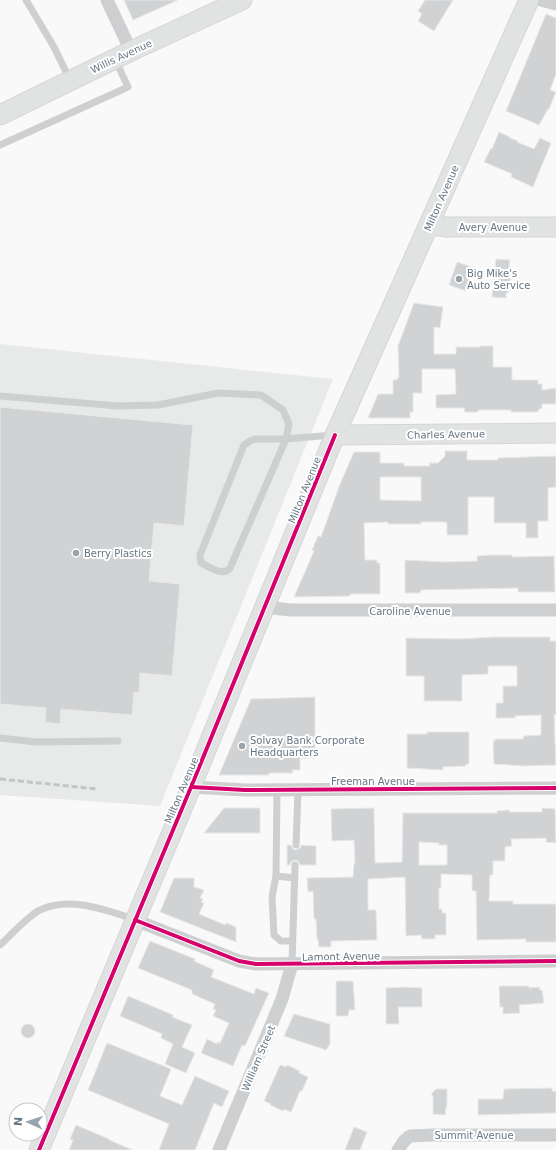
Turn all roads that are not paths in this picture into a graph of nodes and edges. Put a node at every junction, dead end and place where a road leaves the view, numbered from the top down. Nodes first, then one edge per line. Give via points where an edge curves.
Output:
1 (26, 0) edge
2 (107, 0) edge
3 (242, 0) edge
4 (529, 0) edge
5 (541, 0) edge
6 (556, 4) edge
7 (123, 55) junction
8 (70, 80) junction
9 (0, 115) edge
10 (0, 145) edge
11 (430, 225) junction
12 (556, 227) edge
13 (0, 396) edge
14 (556, 433) edge
15 (335, 435) junction
16 (286, 439) junction
17 (265, 606) junction
18 (556, 610) edge
19 (0, 738) edge
20 (118, 741) dead end
21 (191, 787) junction
22 (556, 788) edge
23 (277, 790) junction
24 (298, 790) junction
25 (296, 845) dead end
26 (295, 865) dead end
27 (276, 876) junction
28 (295, 878) junction
29 (135, 920) junction
30 (292, 941) junction
31 (0, 945) edge
32 (556, 961) edge
33 (292, 964) junction
34 (556, 1134) edge
35 (39, 1150) edge
36 (220, 1150) edge
37 (398, 1150) edge

1 - 8 lane via 54,46
2 - 7 street
3 - 7 main road, Willis Avenue
4 - 11 main road, Milton Avenue
5 - 6 street
7 - 8 main road, Willis Avenue
7 - 10 lane via 128,87
8 - 9 main road, Willis Avenue
11 - 12 main road, Avery Avenue
11 - 15 main road, Milton Avenue
13 - 16 lane via 118,406 158,405 218,393 261,395 283,410 289,424
14 - 15 main road, Charles Avenue
15 - 16 lane
15 - 17 main road, Milton Avenue
16 - 16 lane via 255,439 244,445 200,555 202,563 222,572 228,571
17 - 18 street, Caroline Avenue via 290,610
17 - 21 main road, Milton Avenue
19 - 20 lane via 36,742
21 - 23 street, Freeman Avenue
21 - 29 main road, Milton Avenue
22 - 24 street, Freeman Avenue
23 - 24 street, Freeman Avenue
23 - 27 lane
24 - 25 lane
26 - 28 lane
27 - 28 lane
27 - 30 lane via 272,897 274,935 280,941
28 - 30 lane
29 - 31 lane via 92,906 57,905 39,910
29 - 33 street, Lamont Avenue via 239,961 256,964
29 - 35 main road, Milton Avenue
30 - 33 lane
32 - 33 street, Lamont Avenue
33 - 36 street, William Street via 282,999
34 - 37 street, Summit Avenue via 410,1136

